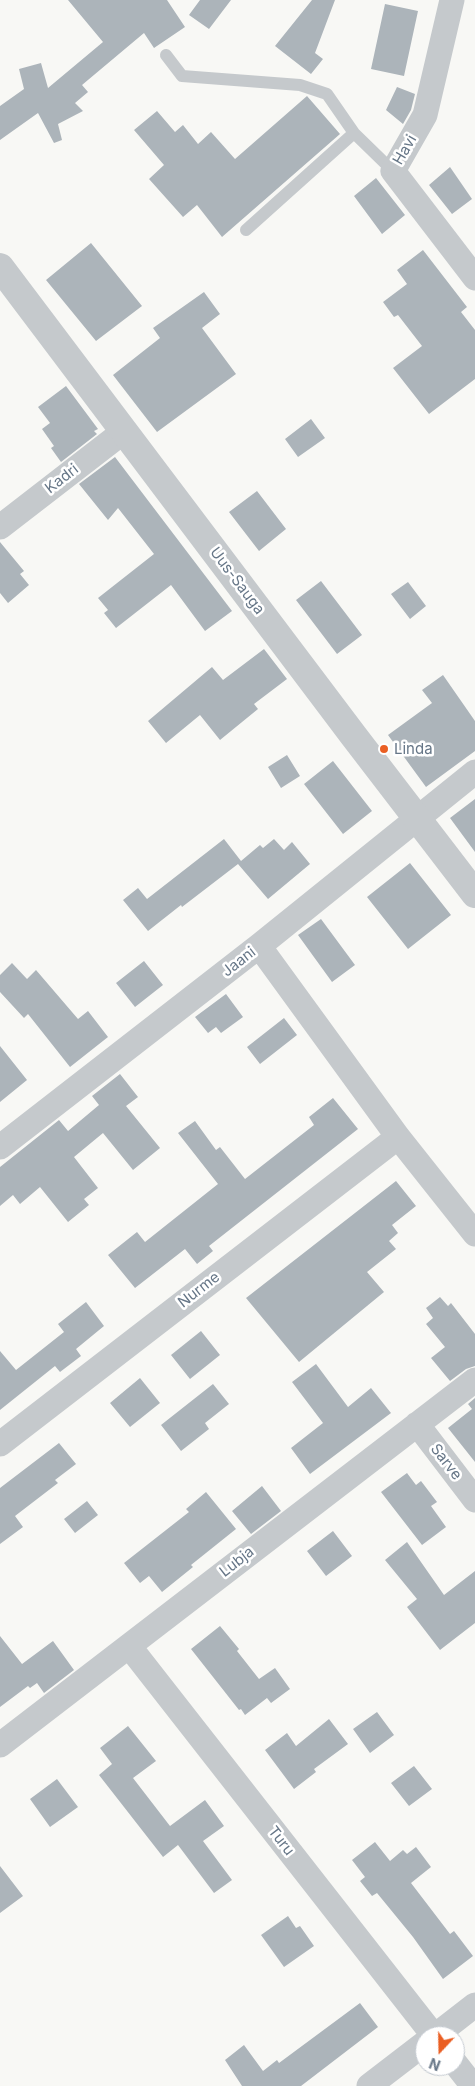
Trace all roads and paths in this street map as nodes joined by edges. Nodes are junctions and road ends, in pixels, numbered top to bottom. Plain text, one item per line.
1 (452, 0) edge
2 (166, 55) dead end
3 (354, 134) junction
4 (393, 171) junction
5 (246, 230) dead end
6 (0, 267) edge
7 (475, 278) edge
8 (123, 432) junction
9 (0, 527) edge
10 (475, 772) edge
11 (417, 817) junction
12 (475, 894) edge
13 (259, 946) junction
14 (398, 1137) junction
15 (0, 1147) edge
16 (475, 1234) edge
17 (475, 1380) edge
18 (417, 1424) junction
19 (0, 1444) edge
20 (475, 1500) edge
21 (129, 1646) junction
22 (0, 1745) edge
23 (475, 2005) edge
24 (426, 2026) edge
25 (447, 2026) edge
26 (415, 2051) edge
27 (465, 2076) edge
28 (369, 2086) edge
29 (473, 2086) edge

1 - 4 street, Havi
2 - 3 lane
3 - 4 lane
3 - 5 lane
4 - 7 street, Havi
6 - 8 street, Uus-Sauga
8 - 9 street, Kadri
8 - 11 street, Uus-Sauga
10 - 11 street, Jaani
11 - 12 street, Uus-Sauga
11 - 13 street, Jaani
13 - 14 street
13 - 15 street, Jaani
14 - 16 street
14 - 19 street, Nurme
17 - 18 street, Lubja
18 - 20 street, Sarve
18 - 21 street, Lubja
21 - 22 street, Lubja
21 - 24 street, Turu
23 - 25 street
26 - 28 street
27 - 29 street

